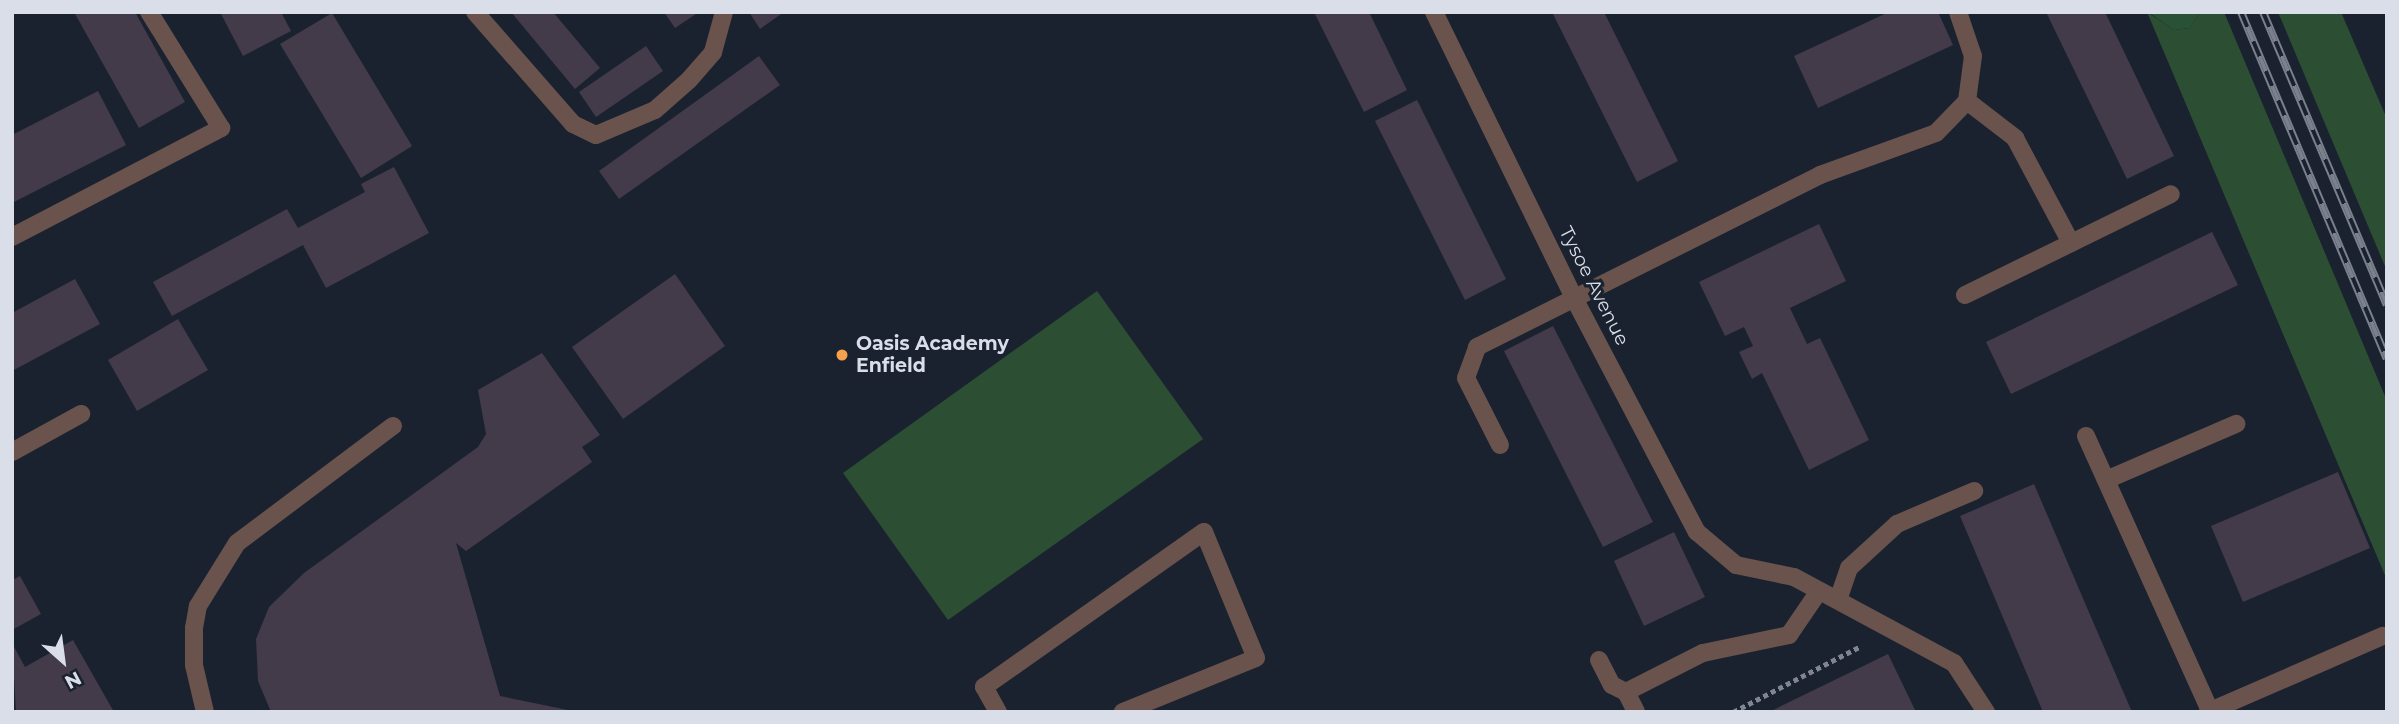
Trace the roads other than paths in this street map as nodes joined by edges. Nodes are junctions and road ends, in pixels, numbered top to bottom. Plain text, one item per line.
1 (149, 12) edge
2 (475, 12) edge
3 (724, 12) edge
4 (1434, 12) edge
5 (1958, 12) edge
6 (1967, 101) junction
7 (2171, 194) dead end
8 (12, 237) edge
9 (2071, 243) junction
10 (1965, 295) dead end
11 (1575, 300) junction
12 (81, 414) dead end
13 (2236, 424) dead end
14 (393, 426) dead end
15 (2086, 436) dead end
16 (1500, 445) dead end
17 (12, 452) edge
18 (2106, 480) junction
19 (1974, 491) dead end
20 (1819, 591) junction
21 (1838, 600) junction
22 (2383, 636) dead end
23 (1599, 660) dead end
24 (1626, 692) junction
25 (2209, 711) edge
26 (205, 712) edge
27 (998, 712) edge
28 (1123, 712) edge
29 (1636, 712) edge
30 (1986, 712) edge

1 - 8 street
2 - 3 street
4 - 11 street, Tysoe Avenue
5 - 6 street
6 - 9 street
6 - 11 street
7 - 9 street
9 - 10 street
11 - 16 street
11 - 20 street, Tysoe Avenue
12 - 17 street
13 - 18 street
14 - 26 street
15 - 18 street
18 - 25 street
19 - 21 street
20 - 21 street
20 - 24 street
21 - 30 street
22 - 25 street
23 - 24 street
24 - 29 street
27 - 28 street

